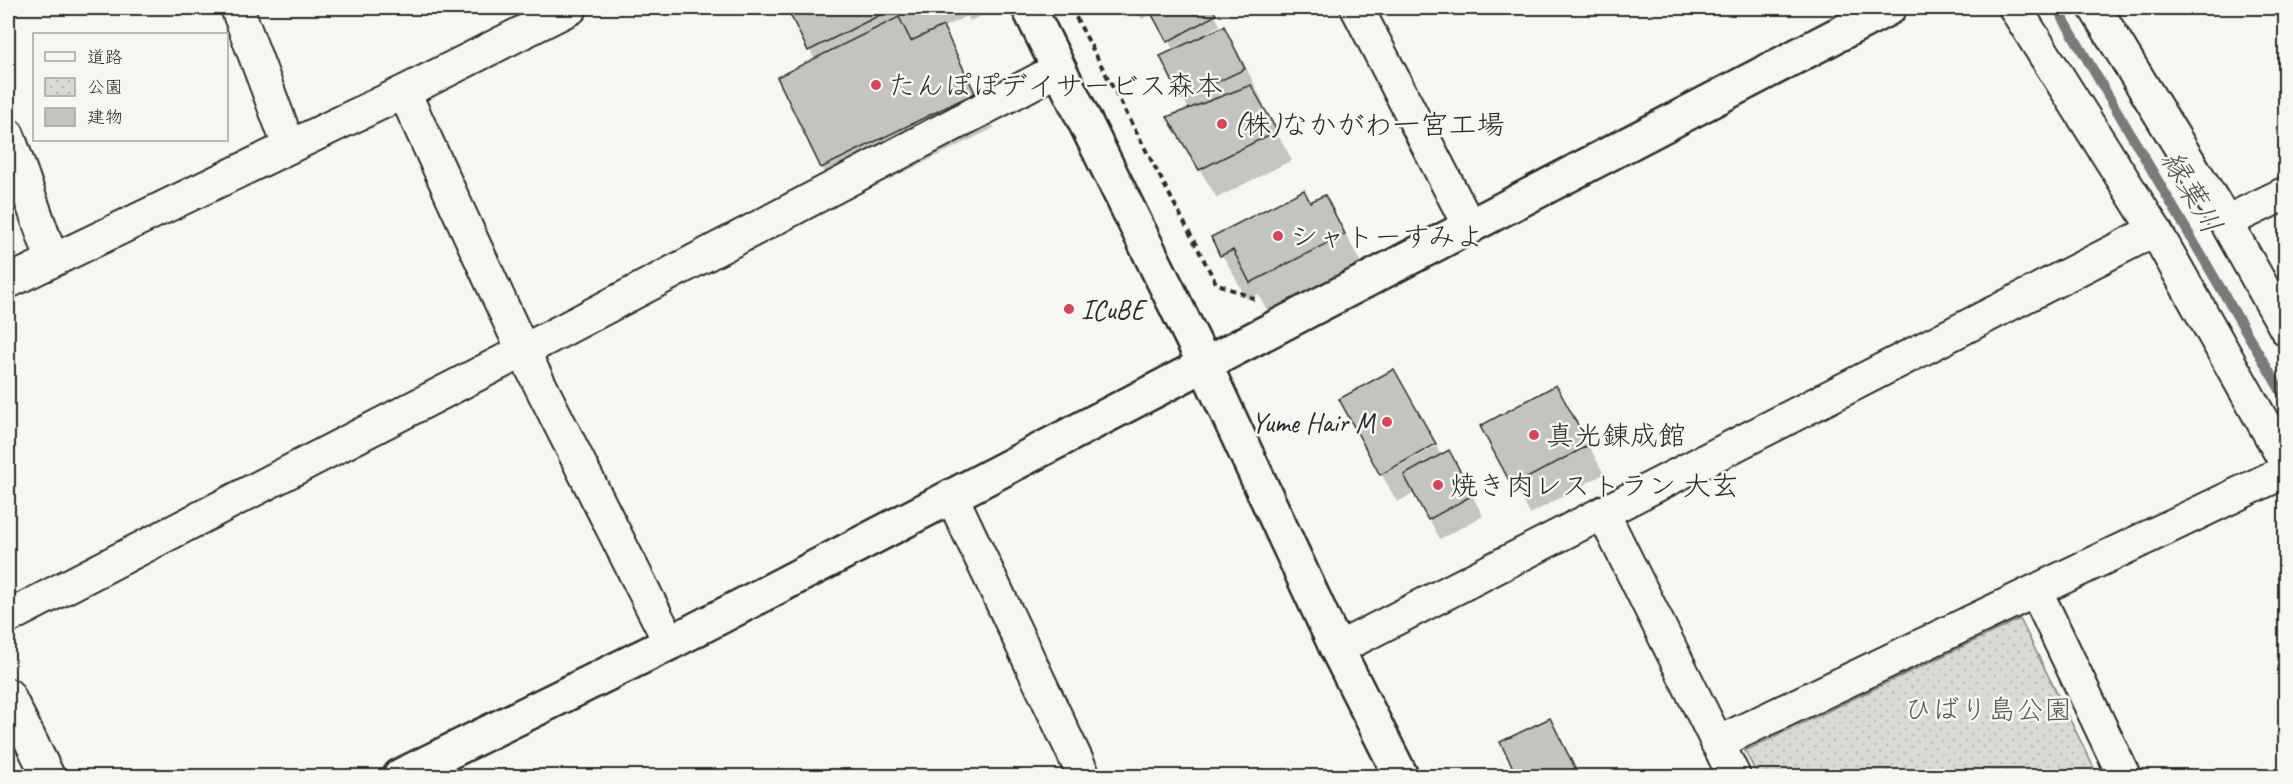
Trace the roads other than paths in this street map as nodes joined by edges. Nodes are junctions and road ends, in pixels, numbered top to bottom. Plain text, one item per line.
1 (237, 8) edge
2 (572, 8) edge
3 (1029, 8) edge
4 (1357, 8) edge
5 (1889, 8) edge
6 (2015, 8) edge
7 (2095, 8) edge
8 (1059, 69) junction
9 (404, 92) junction
10 (8, 135) edge
11 (289, 146) junction
12 (2286, 193) edge
13 (2226, 222) junction
14 (1470, 228) junction
15 (2155, 230) junction
16 (52, 260) junction
17 (8, 282) edge
18 (2286, 329) edge
19 (523, 351) junction
20 (1205, 365) junction
21 (2286, 463) edge
22 (2286, 471) edge
23 (952, 497) junction
24 (1603, 513) junction
25 (2036, 591) junction
26 (8, 617) edge
27 (670, 643) junction
28 (1337, 649) junction
29 (8, 695) edge
30 (1717, 743) junction
31 (48, 777) edge
32 (400, 777) edge
33 (1084, 777) edge
34 (1401, 777) edge
35 (1734, 777) edge
36 (2124, 777) edge

1 - 11 street
2 - 9 street
3 - 8 street
4 - 14 street
5 - 14 street
6 - 15 street
7 - 13 street
8 - 19 street
8 - 20 street
9 - 11 street
9 - 19 street
10 - 16 street
11 - 16 street
12 - 13 street
13 - 18 street
14 - 20 street
15 - 21 street
15 - 24 street
16 - 17 street
19 - 26 street
19 - 27 street
20 - 23 street
20 - 28 street
22 - 25 street
23 - 27 street
23 - 33 street
24 - 28 street
24 - 30 street
25 - 30 street
25 - 36 street
27 - 32 street
28 - 34 street
29 - 31 street
30 - 35 street

